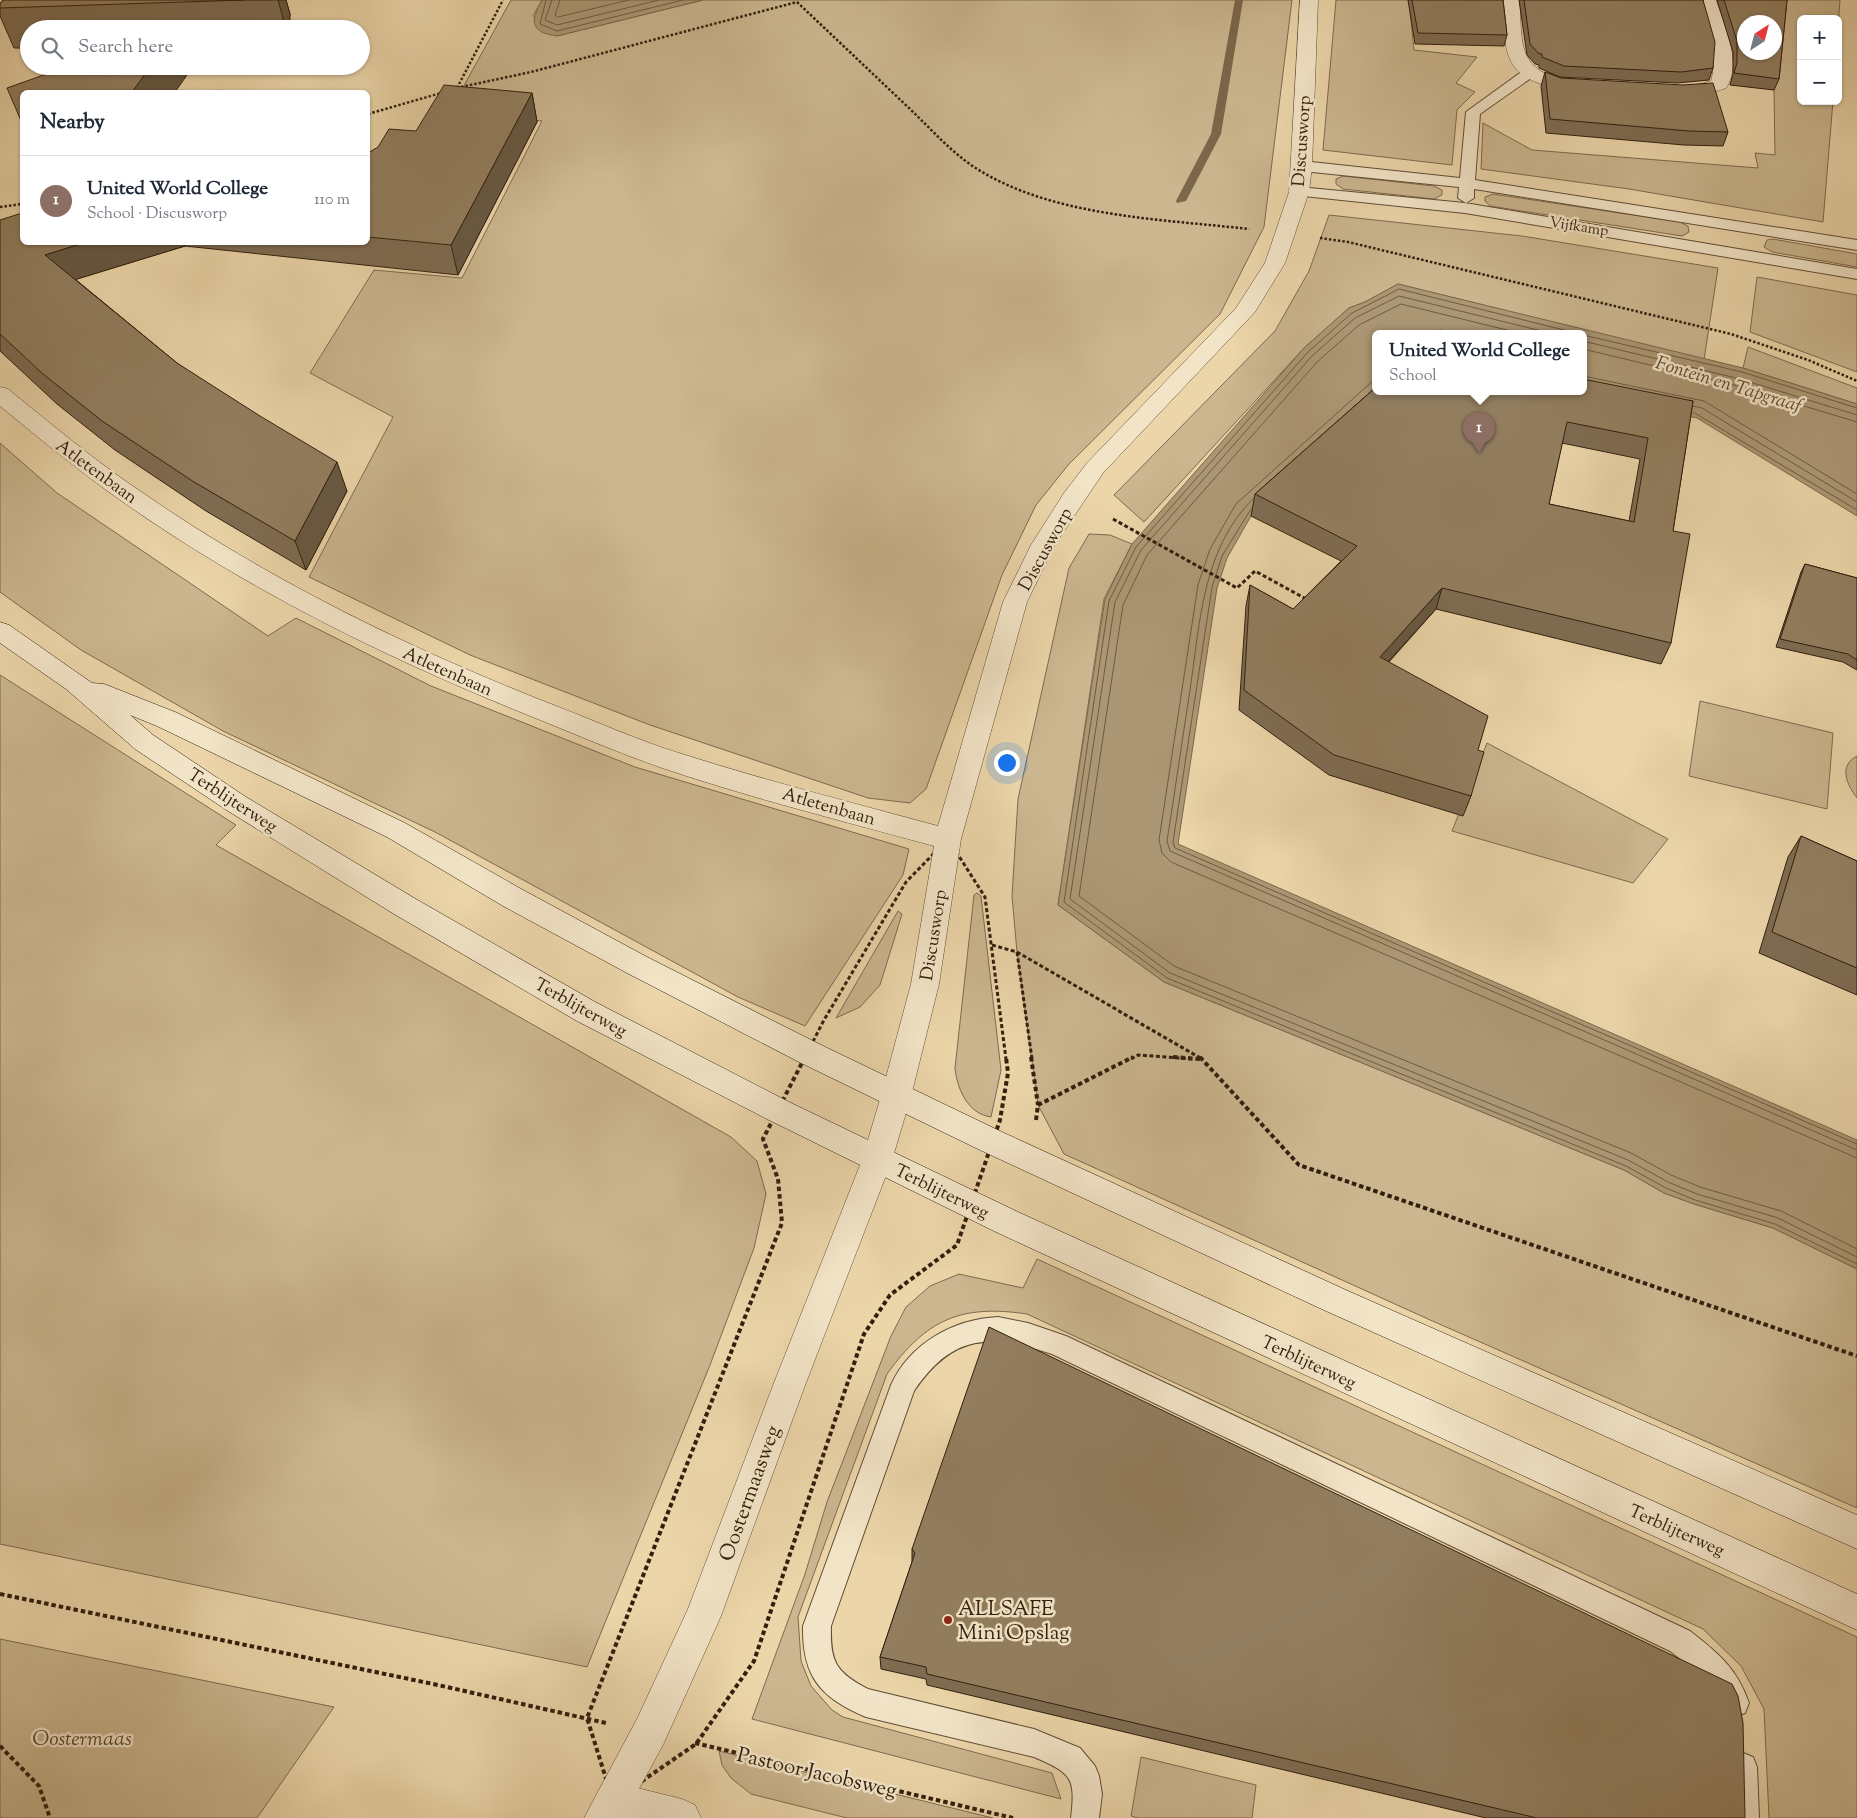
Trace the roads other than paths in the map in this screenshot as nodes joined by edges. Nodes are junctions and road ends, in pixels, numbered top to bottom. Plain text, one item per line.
1 (1309, 0) edge
2 (1510, 0) edge
3 (1707, 0) edge
4 (1530, 73) junction
5 (1594, 86) edge
6 (1659, 90) edge
7 (1302, 166) junction
8 (1467, 183) junction
9 (1298, 192) junction
10 (1465, 208) junction
11 (1746, 227) junction
12 (1857, 245) edge
13 (1745, 254) junction
14 (1857, 274) edge
15 (0, 394) edge
16 (0, 631) edge
17 (74, 682) junction
18 (948, 839) junction
19 (896, 1096) junction
20 (877, 1160) junction
21 (1857, 1532) edge
22 (1857, 1612) edge
23 (608, 1809) edge
24 (682, 1818) edge
25 (1085, 1818) edge
26 (1745, 1818) edge

1 - 7 street, Discusworp
2 - 4 street
3 - 6 street
4 - 5 street
4 - 8 lane
7 - 8 lane, Vijfkamp
7 - 9 street, Discusworp
8 - 10 lane
8 - 11 lane, Vijfkamp
9 - 10 lane, Vijfkamp
9 - 18 street, Discusworp
10 - 13 lane, Vijfkamp
11 - 12 lane, Vijfkamp
11 - 13 lane
13 - 14 lane, Vijfkamp
15 - 18 street, Atletenbaan
16 - 17 street, Terblijterweg
17 - 19 street, Terblijterweg
17 - 20 street, Terblijterweg
18 - 19 street, Discusworp
19 - 20 street, Discusworp
19 - 21 street, Terblijterweg
20 - 22 street, Terblijterweg
20 - 23 street, Oostermaasweg
23 - 24 street
25 - 26 lane

